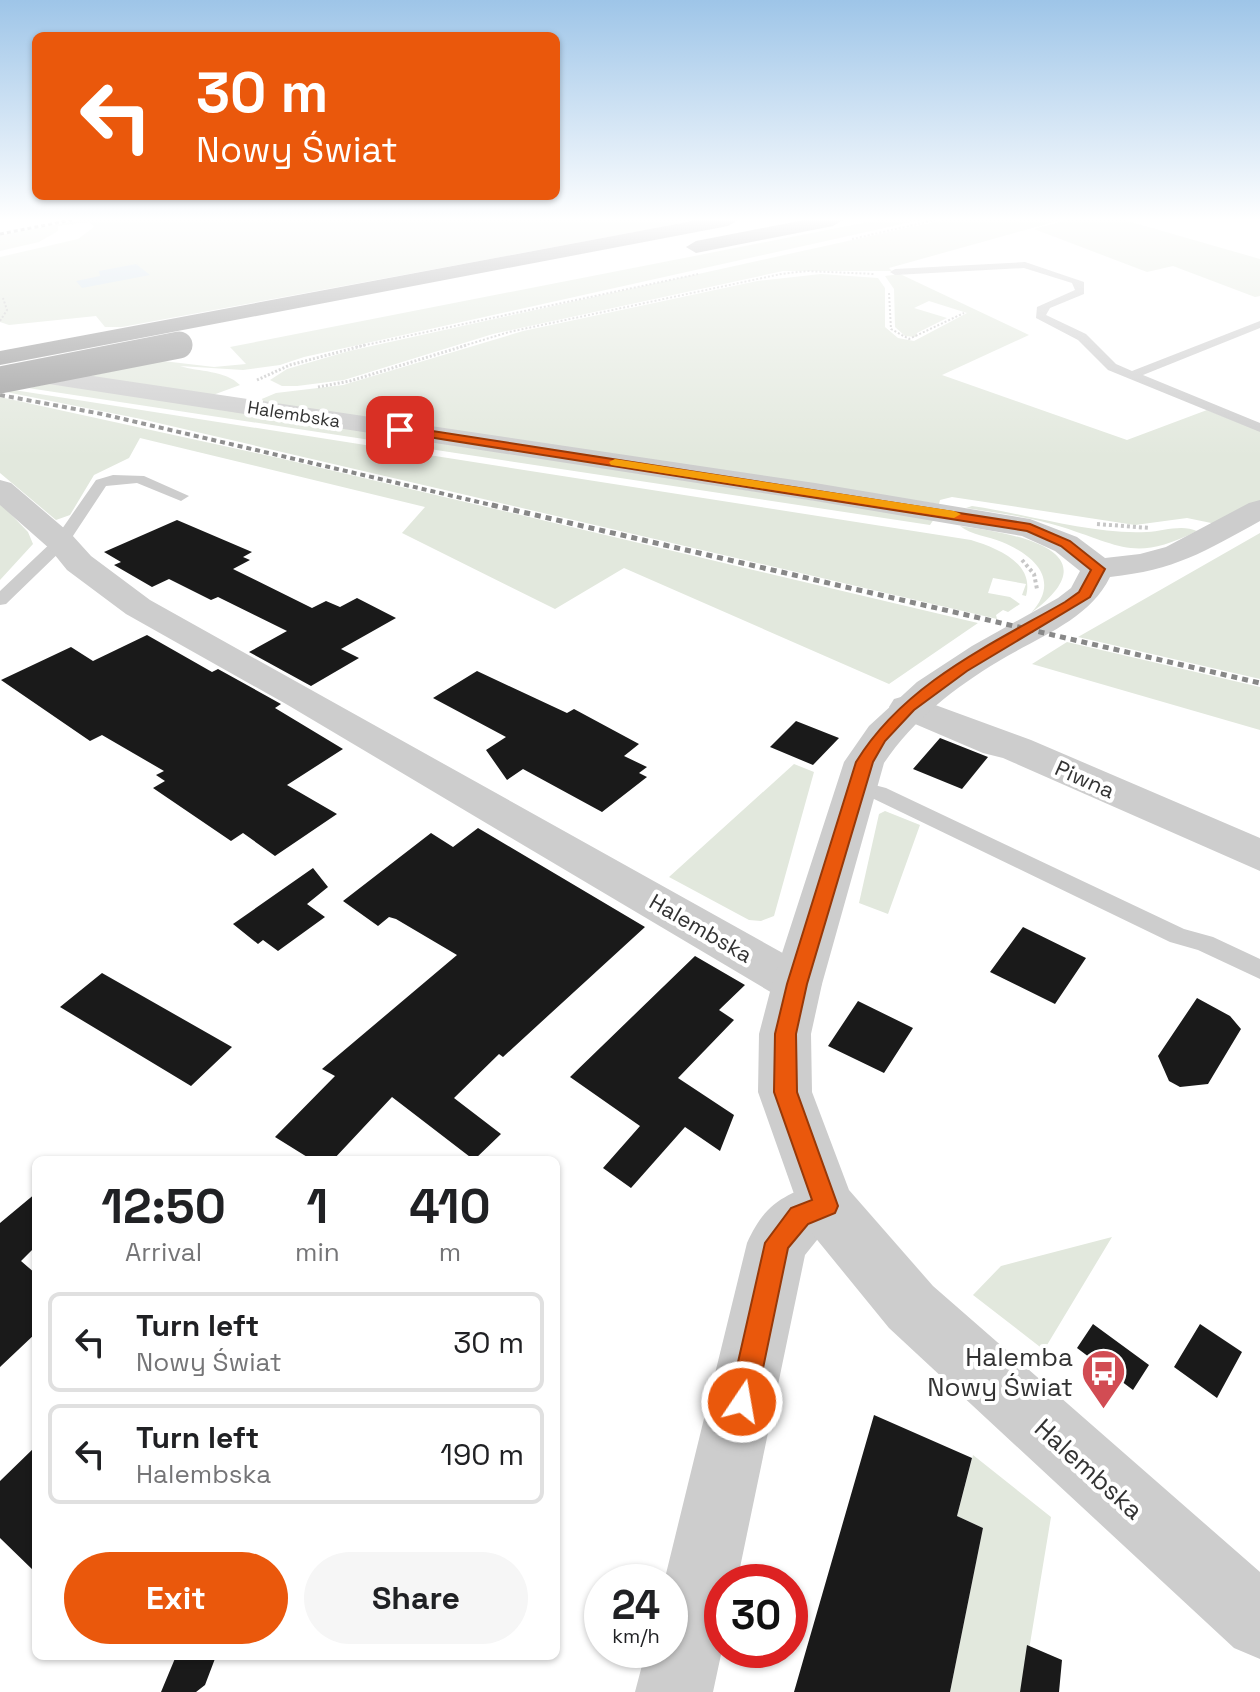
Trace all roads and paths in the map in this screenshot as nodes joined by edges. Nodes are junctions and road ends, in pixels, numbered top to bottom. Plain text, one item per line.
1 (4, 299) edge
2 (307, 299) edge
3 (420, 299) edge
4 (580, 299) edge
5 (664, 299) edge
6 (889, 299) edge
7 (1063, 299) edge
8 (964, 313) dead end
9 (0, 321) edge
10 (1259, 324) edge
11 (0, 358) edge
12 (0, 370) edge
13 (1132, 375) junction
14 (0, 380) edge
15 (311, 388) dead end
16 (223, 403) junction
17 (1260, 428) edge
18 (0, 489) edge
19 (181, 496) dead end
20 (1260, 509) edge
21 (61, 542) junction
22 (1012, 552) dead end
23 (1098, 569) junction
24 (1034, 596) dead end
25 (0, 600) edge
26 (908, 707) junction
27 (855, 787) junction
28 (1260, 856) edge
29 (1260, 970) edge
30 (797, 984) junction
31 (826, 1206) junction
32 (1260, 1622) edge
33 (674, 1692) edge

1 - 9 path
2 - 11 highway
3 - 14 highway, bridge
4 - 16 path
5 - 15 path
6 - 8 path
7 - 13 lane
10 - 13 lane
12 - 16 street, Halembska
13 - 17 lane
16 - 23 street, Halembska
18 - 21 street, Halembska
19 - 21 lane
20 - 23 street
21 - 25 lane
21 - 30 street, Halembska
22 - 24 path
23 - 26 street
26 - 27 street
26 - 28 street, Piwna
27 - 29 lane
27 - 30 street
30 - 31 street
31 - 32 street, Halembska
31 - 33 street

